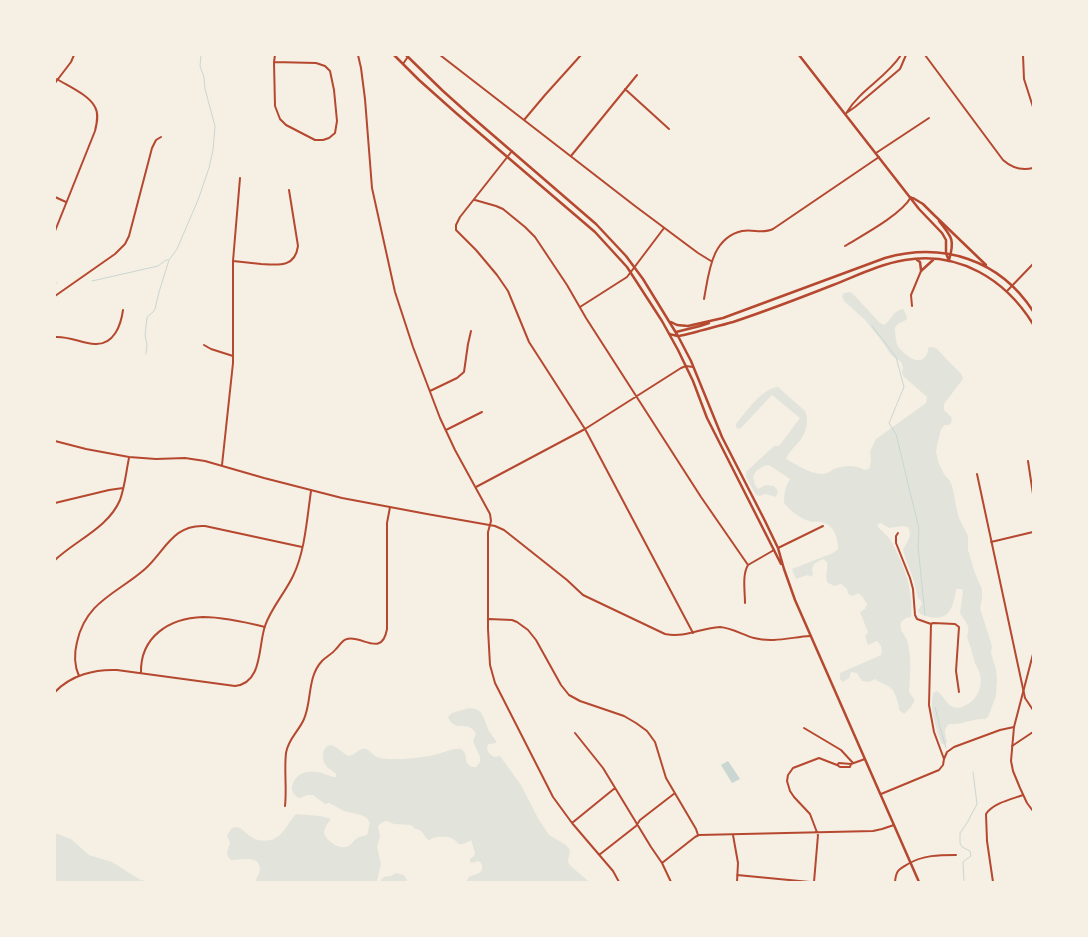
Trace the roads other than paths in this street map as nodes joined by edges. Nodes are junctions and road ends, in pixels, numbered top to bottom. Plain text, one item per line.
1 (74, 55) edge
2 (275, 55) edge
3 (358, 55) edge
4 (394, 55) edge
5 (440, 55) edge
6 (581, 55) edge
7 (799, 55) edge
8 (902, 55) edge
9 (906, 55) edge
10 (925, 55) edge
11 (1023, 55) edge
12 (408, 56) edge
13 (274, 62) junction
14 (403, 64) junction
15 (637, 75) dead end
16 (57, 80) junction
17 (55, 83) edge
18 (625, 89) junction
19 (1033, 106) edge
20 (846, 114) junction
21 (929, 118) dead end
22 (524, 120) junction
23 (669, 129) dead end
24 (161, 137) dead end
25 (512, 152) junction
26 (876, 153) junction
27 (571, 156) junction
28 (508, 157) junction
29 (879, 157) junction
30 (1033, 168) edge
31 (240, 178) dead end
32 (288, 190) dead end
33 (55, 197) edge
34 (911, 197) junction
35 (475, 199) junction
36 (66, 202) junction
37 (932, 213) junction
38 (664, 228) junction
39 (55, 232) edge
40 (846, 246) dead end
41 (946, 253) junction
42 (951, 254) junction
43 (916, 259) junction
44 (935, 259) junction
45 (233, 261) junction
46 (711, 261) junction
47 (949, 261) junction
48 (1033, 264) edge
49 (635, 268) junction
50 (988, 268) junction
51 (921, 271) junction
52 (631, 273) junction
53 (1012, 286) junction
54 (1008, 291) junction
55 (55, 296) edge
56 (704, 299) dead end
57 (912, 306) dead end
58 (580, 307) junction
59 (124, 310) dead end
60 (1033, 311) edge
61 (719, 319) junction
62 (668, 320) junction
63 (1033, 324) edge
64 (472, 331) dead end
65 (676, 332) junction
66 (670, 334) junction
67 (678, 336) junction
68 (55, 337) edge
69 (204, 344) dead end
70 (233, 356) junction
71 (686, 366) junction
72 (694, 367) junction
73 (430, 391) junction
74 (637, 396) junction
75 (482, 412) dead end
76 (585, 429) junction
77 (446, 430) junction
78 (55, 441) edge
79 (129, 457) junction
80 (1028, 461) dead end
81 (222, 465) junction
82 (976, 474) dead end
83 (476, 487) junction
84 (124, 488) junction
85 (311, 490) junction
86 (1033, 494) edge
87 (55, 503) edge
88 (390, 507) junction
89 (490, 525) junction
90 (822, 526) dead end
91 (1033, 532) edge
92 (898, 533) dead end
93 (991, 542) junction
94 (302, 547) junction
95 (778, 548) junction
96 (774, 550) junction
97 (55, 560) edge
98 (748, 565) junction
99 (784, 569) junction
100 (745, 603) dead end
101 (488, 620) junction
102 (931, 624) junction
103 (265, 627) junction
104 (693, 633) junction
105 (810, 636) junction
106 (1033, 654) edge
107 (141, 673) junction
108 (79, 676) junction
109 (1024, 690) junction
110 (55, 692) edge
111 (959, 692) dead end
112 (1033, 710) edge
113 (1014, 727) junction
114 (804, 728) dead end
115 (1033, 732) edge
116 (575, 733) dead end
117 (1012, 746) junction
118 (865, 759) junction
119 (944, 759) junction
120 (852, 763) junction
121 (615, 788) junction
122 (675, 794) junction
123 (880, 794) junction
124 (1023, 795) junction
125 (285, 806) dead end
126 (1033, 811) edge
127 (572, 823) junction
128 (638, 824) junction
129 (894, 825) junction
130 (816, 832) junction
131 (733, 834) junction
132 (698, 835) junction
133 (599, 855) junction
134 (956, 855) dead end
135 (662, 862) junction
136 (910, 863) junction
137 (737, 875) junction
138 (619, 882) edge
139 (671, 882) edge
140 (737, 882) edge
141 (810, 882) edge
142 (814, 882) edge
143 (895, 882) edge
144 (919, 882) edge
145 (993, 882) edge

1 - 16 street
2 - 13 street
3 - 73 street
4 - 14 main road
5 - 22 street
6 - 22 street
7 - 20 main road
8 - 20 street
9 - 20 street
10 - 30 street
11 - 19 street
12 - 14 street
12 - 25 main road
13 - 13 street
14 - 28 main road
15 - 18 street
16 - 17 street
16 - 36 street
18 - 23 street
18 - 27 street
20 - 26 main road
21 - 26 street
22 - 27 street
24 - 55 street
25 - 28 street
25 - 49 main road
26 - 29 main road
27 - 38 street
28 - 35 street
28 - 52 main road
29 - 34 main road
29 - 46 street
31 - 45 street
32 - 45 street
33 - 36 street
34 - 37 main road
34 - 40 street
34 - 41 main road
35 - 58 street
35 - 76 street
36 - 39 street
37 - 42 main road
37 - 50 main road
38 - 46 street
38 - 49 street
41 - 42 main road
41 - 47 main road
41 - 61 main road
42 - 47 main road
42 - 50 main road
43 - 44 main road
43 - 51 main road
43 - 67 main road
44 - 47 main road
44 - 51 main road
45 - 70 street
46 - 56 street
47 - 54 main road
48 - 53 street
49 - 52 street
49 - 62 main road
50 - 53 main road
51 - 57 street
52 - 58 street
52 - 66 main road
53 - 54 street
53 - 60 main road
54 - 63 main road
58 - 74 street
59 - 68 street
61 - 62 main road
61 - 65 main road
62 - 65 main road
64 - 73 street
65 - 66 main road
65 - 67 main road
66 - 67 main road
66 - 71 main road
67 - 72 main road
69 - 70 street
70 - 81 street
71 - 72 street
71 - 74 street
71 - 96 main road
72 - 95 main road
73 - 77 street
74 - 76 street
74 - 98 street
75 - 77 street
76 - 83 street
76 - 104 street
77 - 83 street
78 - 79 street
79 - 81 street
79 - 84 street
80 - 86 street
81 - 85 street
82 - 93 street
83 - 89 street
84 - 87 street
84 - 97 street
85 - 88 street
85 - 94 street
88 - 89 street
88 - 125 street
89 - 101 street
89 - 104 street
90 - 95 street
91 - 93 street
92 - 102 street
93 - 109 street
94 - 103 street
94 - 108 street
95 - 99 main road
96 - 98 street
96 - 99 main road
98 - 100 street
99 - 105 main road
101 - 122 street
101 - 127 street
102 - 111 street
102 - 119 street
103 - 107 street
103 - 107 street
104 - 105 street
105 - 118 main road
106 - 109 street
107 - 108 street
108 - 110 street
109 - 112 street
109 - 113 street
113 - 117 street
113 - 119 street
114 - 120 street
115 - 117 street
116 - 121 street
117 - 124 street
118 - 120 street
118 - 123 main road
119 - 123 street
120 - 130 street
121 - 127 street
121 - 128 street
122 - 128 street
122 - 132 street
123 - 129 main road
124 - 126 street
124 - 145 street
127 - 133 street
128 - 133 street
128 - 135 street
129 - 130 street
129 - 136 main road
130 - 131 street
130 - 142 street
131 - 132 street
131 - 137 street
132 - 135 street
133 - 138 street
134 - 136 street
135 - 139 street
136 - 143 street
136 - 144 main road
137 - 140 street
137 - 141 street

